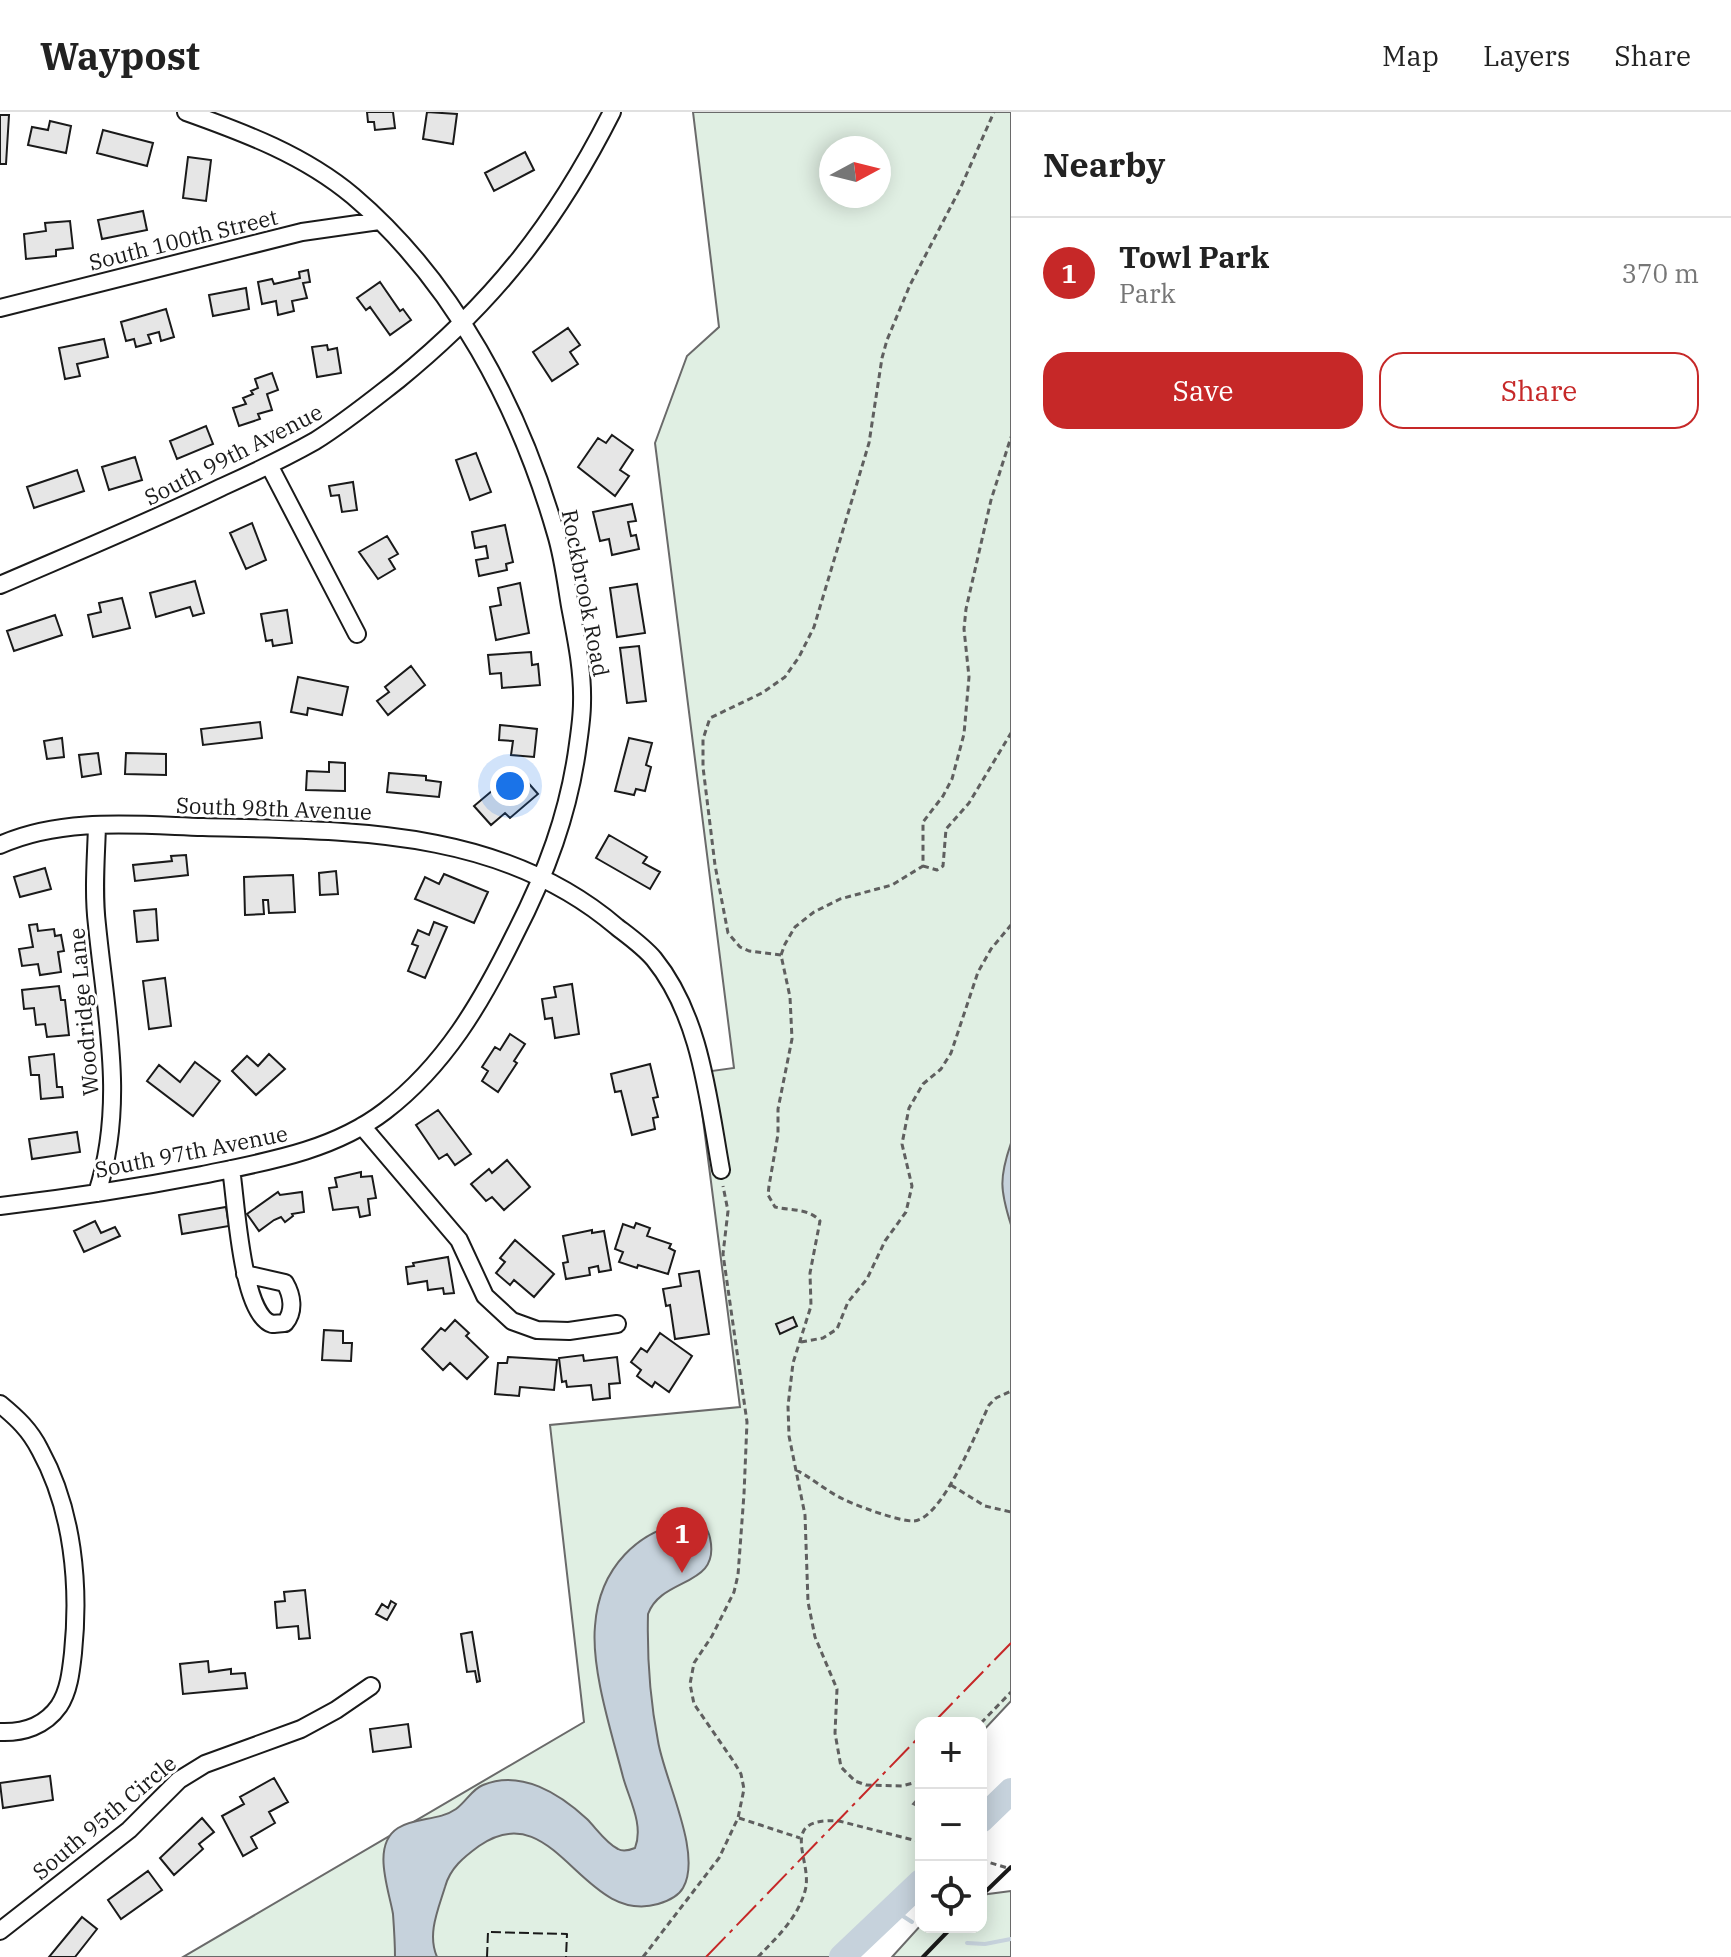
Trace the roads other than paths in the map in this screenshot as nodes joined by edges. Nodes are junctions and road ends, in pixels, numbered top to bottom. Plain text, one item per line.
1 (186, 112) edge
2 (612, 112) edge
3 (379, 221) junction
4 (0, 308) edge
5 (462, 324) junction
6 (269, 465) junction
7 (0, 585) edge
8 (357, 634) dead end
9 (97, 826) junction
10 (0, 845) edge
11 (542, 879) junction
12 (362, 1126) junction
13 (231, 1169) junction
14 (721, 1170) road end
15 (97, 1193) junction
16 (0, 1206) edge
17 (245, 1274) dead end
18 (617, 1324) dead end
19 (0, 1404) edge
20 (371, 1686) dead end
21 (0, 1732) edge
22 (0, 1931) edge

1 - 3 street, Rockbrook Road
2 - 5 street
3 - 4 street, South 100th Street
3 - 5 street, Rockbrook Road
5 - 6 street, South 99th Avenue
5 - 11 street, Rockbrook Road
6 - 7 street, South 99th Avenue
6 - 8 street
9 - 10 street, South 98th Avenue
9 - 11 street, South 98th Avenue
9 - 15 street, Woodridge Lane
11 - 12 street, South 97th Avenue
11 - 14 street
12 - 13 street, South 97th Avenue
12 - 18 street
13 - 15 street, South 97th Avenue
13 - 17 street
15 - 16 street, South 97th Avenue
19 - 21 street
20 - 22 street, South 95th Circle

